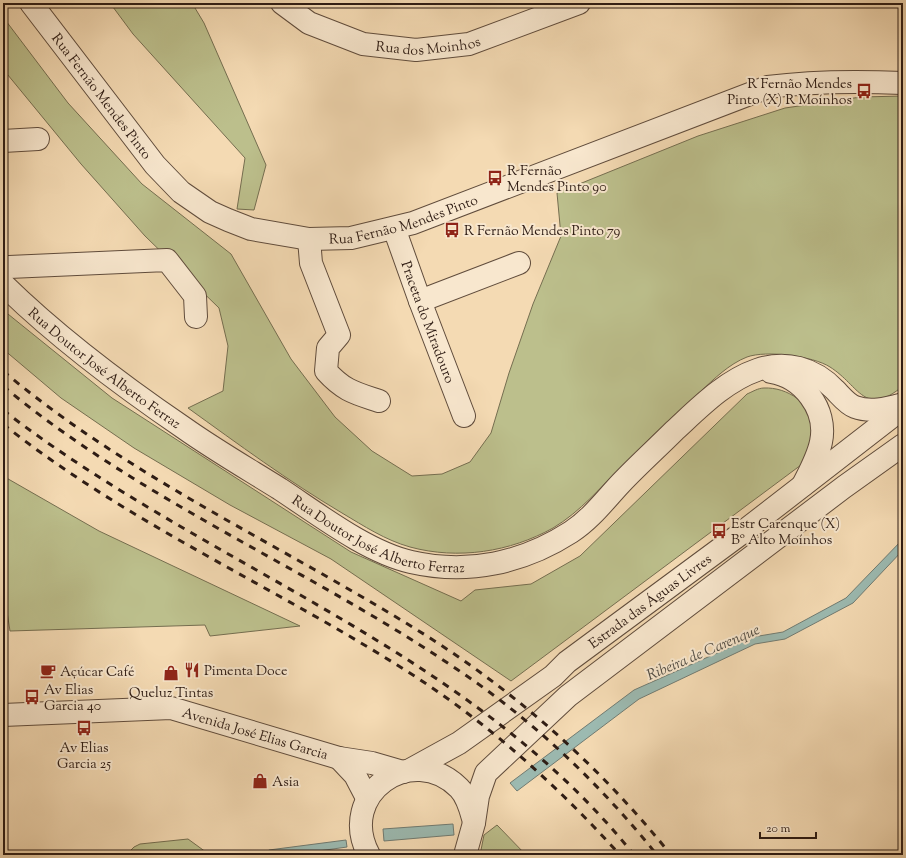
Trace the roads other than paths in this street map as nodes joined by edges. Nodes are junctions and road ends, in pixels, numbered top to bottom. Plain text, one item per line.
1 (31, 3) edge
2 (282, 3) edge
3 (579, 3) edge
4 (903, 83) edge
5 (38, 139) dead end
6 (3, 141) edge
7 (394, 228) junction
8 (309, 239) junction
9 (519, 263) dead end
10 (3, 271) edge
11 (3, 284) edge
12 (420, 301) junction
13 (196, 317) dead end
14 (758, 369) junction
15 (379, 401) dead end
16 (903, 404) edge
17 (903, 408) edge
18 (464, 416) dead end
19 (901, 448) edge
20 (803, 485) junction
21 (3, 715) edge
22 (339, 758) junction
23 (406, 771) junction
24 (367, 798) junction
25 (474, 823) junction
26 (369, 855) edge
27 (465, 855) edge

1 - 8 street, Rua Fernão Mendes Pinto
2 - 3 street, Rua dos Moinhos
4 - 7 street, Rua Fernão Mendes Pinto
5 - 6 street
7 - 8 street, Rua Fernão Mendes Pinto
7 - 12 street, Praceta do Miradouro
8 - 15 street
9 - 12 street
10 - 13 street
11 - 14 street, Rua Doutor José Alberto Ferraz
12 - 18 street, Praceta do Miradouro
14 - 16 street, Rua Doutor José Alberto Ferraz
14 - 20 street
17 - 20 street, Estrada das Águas Livres
19 - 25 street, Estrada das Águas Livres
20 - 23 street, Estrada das Águas Livres
21 - 22 street, Avenida José Elias Garcia
22 - 23 street, Avenida José Elias Garcia
22 - 24 street, Avenida José Elias Garcia
23 - 24 street, Estrada das Águas Livres
23 - 25 street, Avenida José Elias Garcia
24 - 26 street
25 - 27 street, Estrada das Águas Livres

